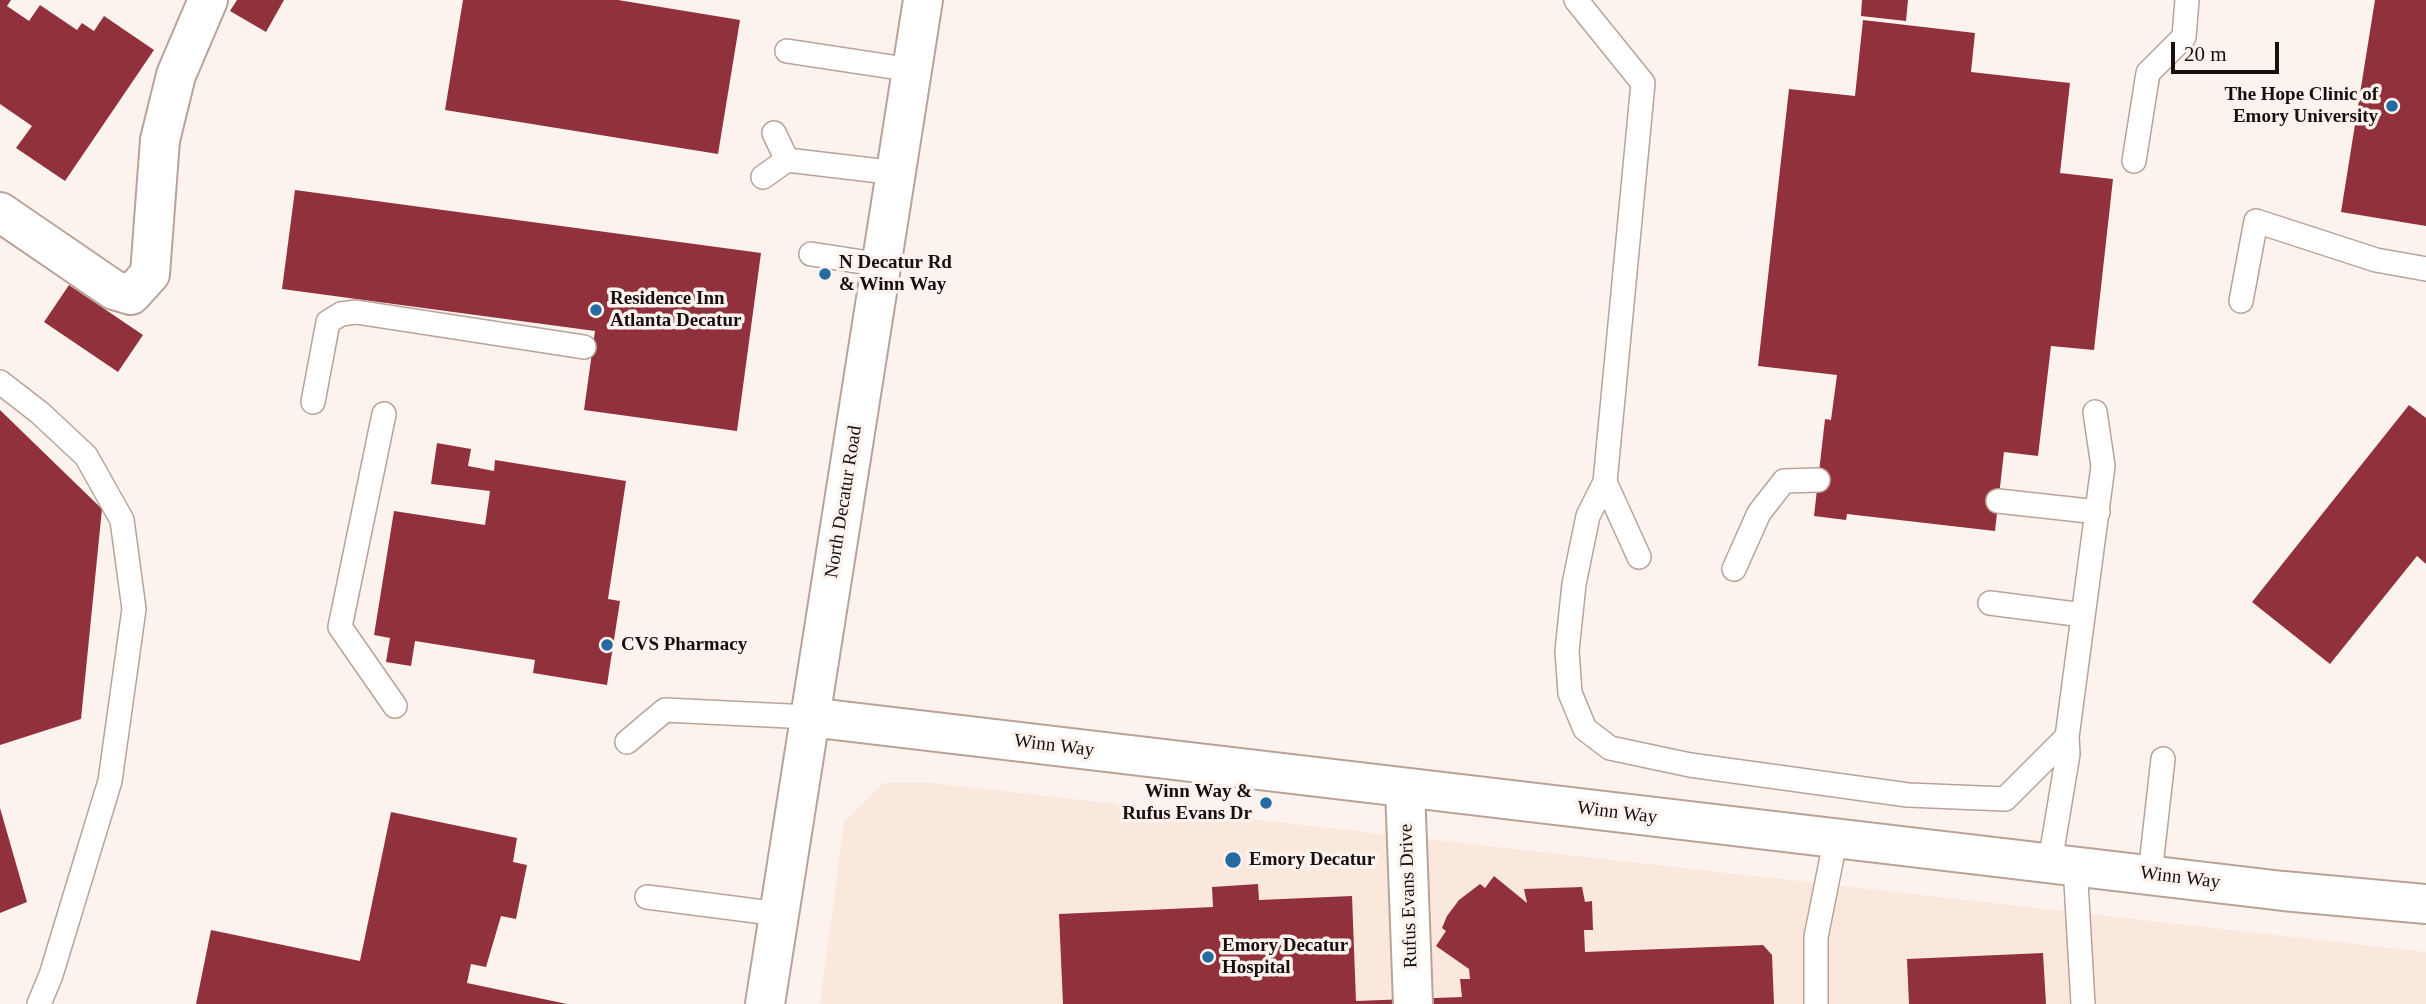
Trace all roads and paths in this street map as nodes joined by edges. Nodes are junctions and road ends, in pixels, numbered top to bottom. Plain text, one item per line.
1 (208, 0) edge
2 (923, 0) edge
3 (1576, 0) edge
4 (2187, 0) edge
5 (787, 51) dead end
6 (912, 69) junction
7 (774, 133) dead end
8 (787, 160) junction
9 (2134, 161) dead end
10 (897, 173) junction
11 (763, 177) dead end
12 (0, 212) edge
13 (811, 254) dead end
14 (882, 265) junction
15 (2426, 269) edge
16 (2241, 301) dead end
17 (584, 348) dead end
18 (0, 383) edge
19 (313, 402) dead end
20 (2095, 412) dead end
21 (384, 414) dead end
22 (1818, 480) dead end
23 (1605, 482) junction
24 (1998, 501) dead end
25 (2098, 512) junction
26 (1639, 557) dead end
27 (1734, 569) dead end
28 (1990, 603) dead end
29 (2083, 615) junction
30 (395, 706) dead end
31 (809, 717) junction
32 (2067, 737) junction
33 (627, 742) dead end
34 (2163, 759) dead end
35 (1405, 788) junction
36 (1836, 837) junction
37 (2063, 864) junction
38 (2150, 874) junction
39 (647, 897) dead end
40 (2426, 904) edge
41 (779, 914) junction
42 (39, 1004) edge
43 (765, 1004) edge
44 (1413, 1004) edge
45 (1816, 1004) edge
46 (2082, 1004) edge

1 - 12 street
2 - 6 street, North Decatur Road
3 - 23 lane
4 - 9 lane
5 - 6 lane
6 - 10 street, North Decatur Road
7 - 8 lane
8 - 10 lane
8 - 11 lane
10 - 14 street, North Decatur Road
13 - 14 lane
14 - 31 street, North Decatur Road
15 - 16 lane
17 - 19 lane
18 - 42 lane
20 - 25 lane
21 - 30 lane
22 - 27 lane
23 - 26 lane
23 - 32 lane
24 - 25 lane
25 - 29 lane
28 - 29 lane
29 - 32 lane
31 - 33 lane
31 - 35 street, Winn Way
31 - 41 street, North Decatur Road
32 - 37 lane
34 - 38 lane
35 - 36 street, Winn Way
35 - 44 street, Rufus Evans Drive
36 - 37 street, Winn Way
36 - 45 lane
37 - 38 street, Winn Way
37 - 46 lane
38 - 40 street, Winn Way
39 - 41 lane
41 - 43 street, North Decatur Road

